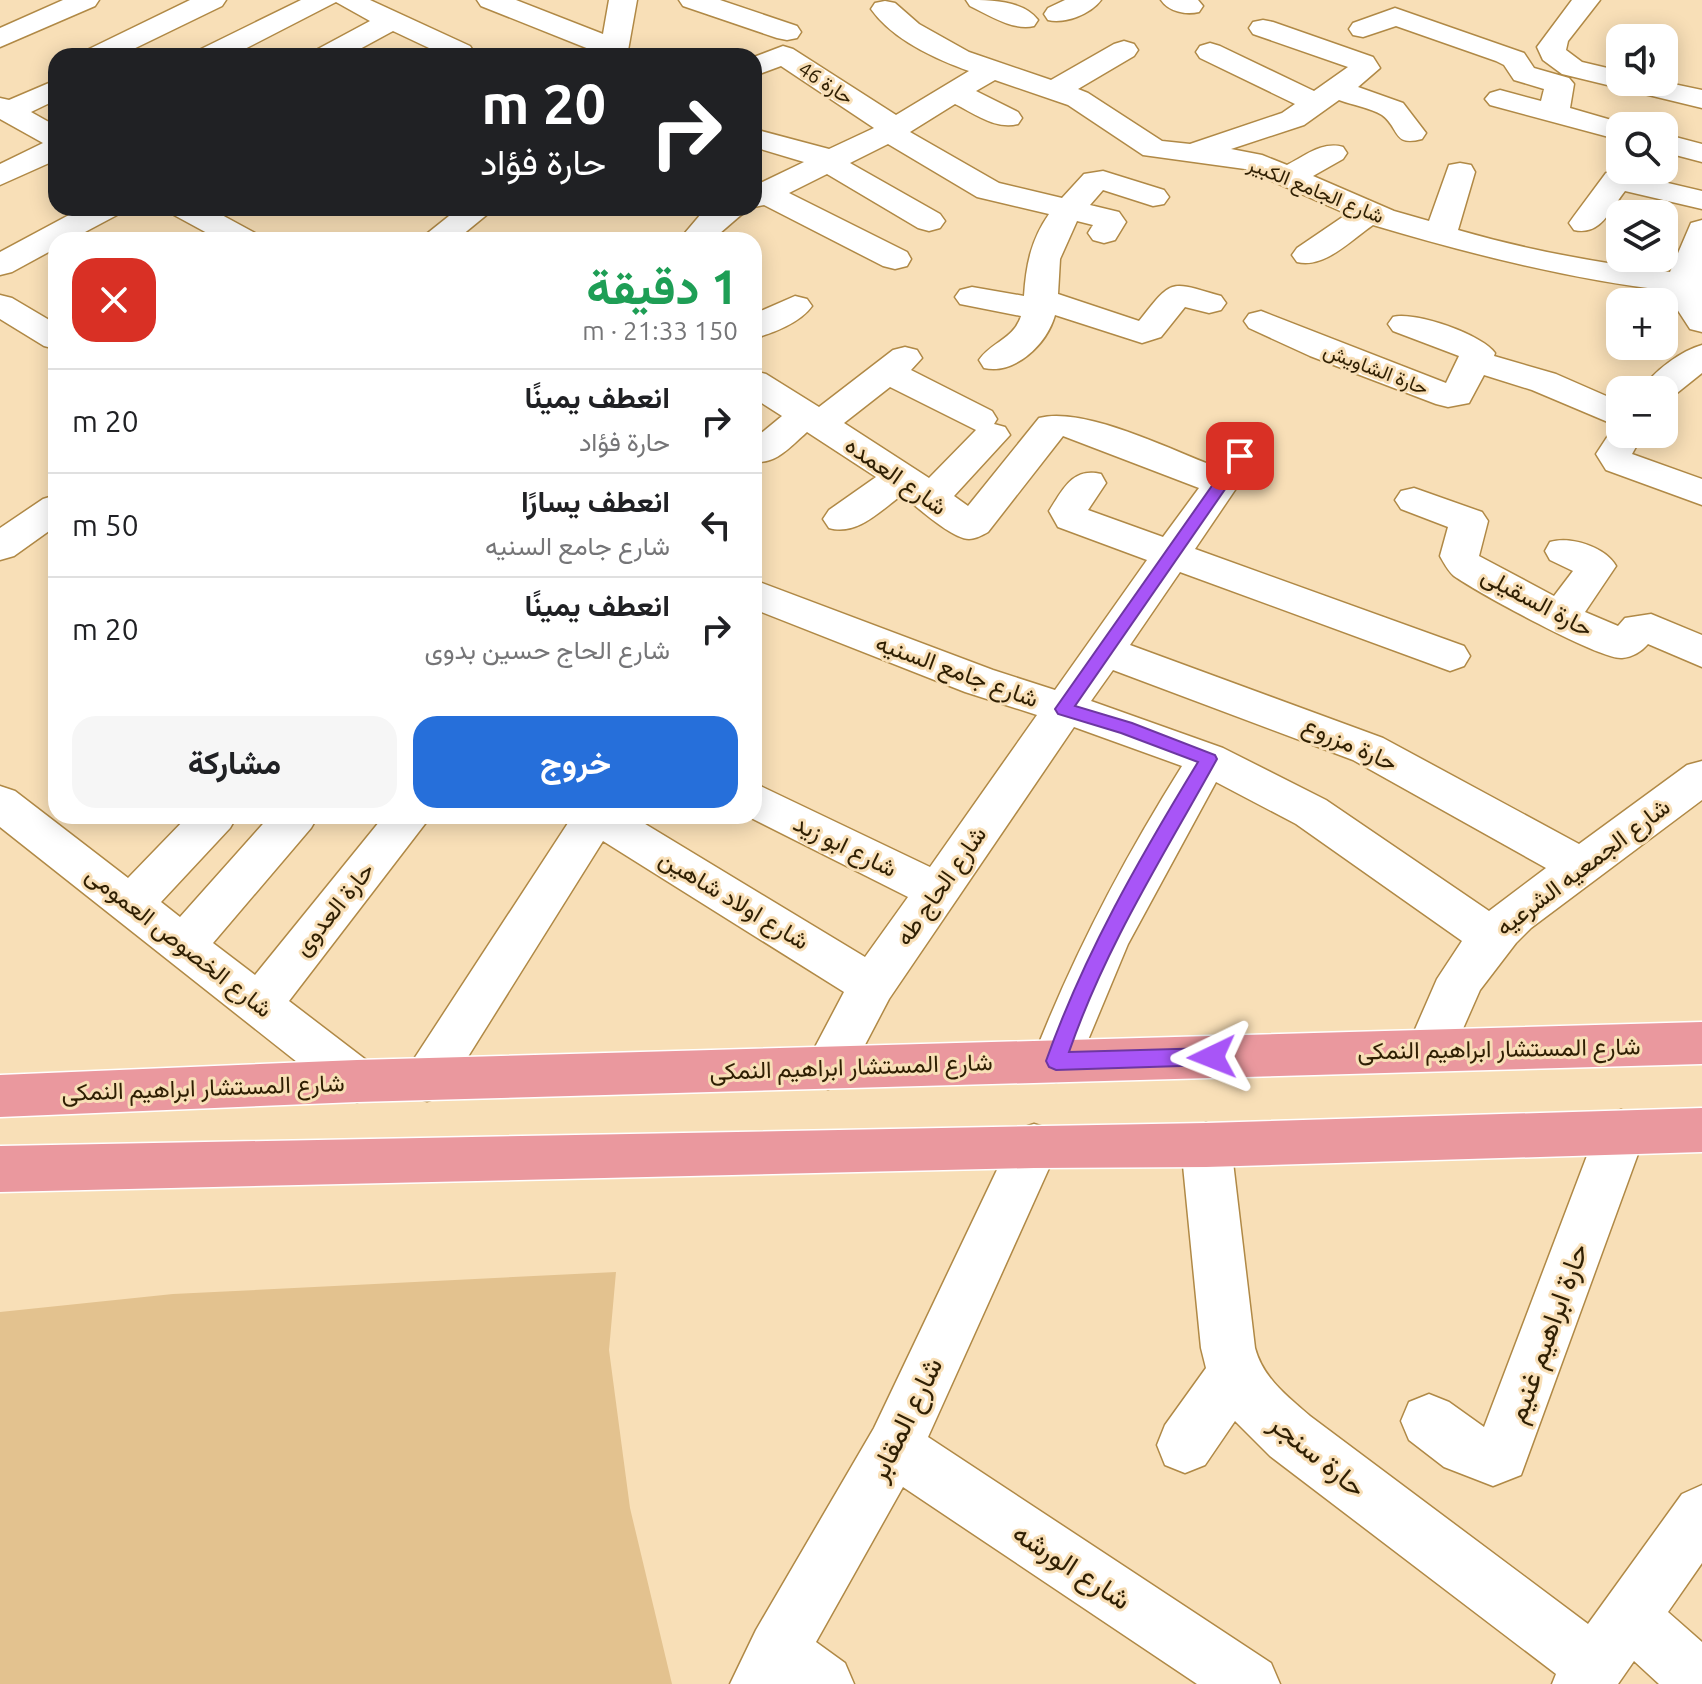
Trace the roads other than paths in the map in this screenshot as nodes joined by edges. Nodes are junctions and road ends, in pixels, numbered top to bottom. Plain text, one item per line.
1 (85, 0) edge
2 (212, 0) edge
3 (323, 0) edge
4 (348, 0) edge
5 (491, 0) edge
6 (623, 0) edge
7 (693, 0) edge
8 (980, 0) edge
9 (1087, 0) edge
10 (1586, 0) edge
11 (897, 8) edge
12 (0, 10) edge
13 (1058, 14) dead end
14 (393, 20) junction
15 (1024, 20) dead end
16 (30, 25) junction
17 (1263, 28) dead end
18 (1363, 29) dead end
19 (787, 32) dead end
20 (0, 39) edge
21 (113, 48) edge
22 (225, 48) edge
23 (341, 48) edge
24 (452, 48) edge
25 (604, 48) edge
26 (614, 48) edge
27 (1124, 50) dead end
28 (1210, 52) dead end
29 (762, 64) edge
30 (989, 71) junction
31 (1606, 76) edge
32 (1057, 89) junction
33 (48, 92) edge
34 (954, 92) junction
35 (1678, 93) edge
36 (1327, 97) junction
37 (1500, 99) dead end
38 (1702, 99) edge
39 (4, 110) edge
40 (1554, 114) junction
41 (1007, 118) dead end
42 (1606, 127) edge
43 (892, 130) junction
44 (1411, 133) dead end
45 (48, 134) edge
46 (762, 140) edge
47 (48, 141) edge
48 (1678, 147) edge
49 (1332, 153) dead end
50 (1702, 153) edge
51 (1184, 155) junction
52 (831, 162) junction
53 (1460, 172) dead end
54 (0, 176) edge
55 (1289, 177) junction
56 (762, 195) edge
57 (762, 197) edge
58 (1153, 197) dead end
59 (1702, 200) edge
60 (1369, 201) junction
61 (1071, 209) junction
62 (91, 216) edge
63 (200, 216) edge
64 (231, 216) edge
65 (468, 216) edge
66 (720, 216) edge
67 (929, 221) dead end
68 (1585, 223) dead end
69 (216, 225) junction
70 (1702, 230) edge
71 (61, 232) edge
72 (229, 232) edge
73 (446, 232) edge
74 (702, 232) edge
75 (1104, 233) dead end
76 (1440, 236) junction
77 (48, 239) edge
78 (1308, 255) dead end
79 (895, 259) dead end
80 (0, 265) edge
81 (1683, 283) junction
82 (972, 297) dead end
83 (1209, 303) dead end
84 (0, 305) edge
85 (1041, 305) junction
86 (795, 306) dead end
87 (1261, 321) dead end
88 (1702, 322) edge
89 (762, 324) edge
90 (1405, 324) dead end
91 (48, 334) edge
92 (1702, 356) edge
93 (996, 360) dead end
94 (1474, 361) junction
95 (1677, 376) edge
96 (762, 387) edge
97 (1606, 409) edge
98 (813, 419) junction
99 (1617, 448) edge
100 (762, 451) dead end
101 (1231, 470) joint
102 (1088, 483) dead end
103 (917, 488) junction
104 (1702, 493) edge
105 (1414, 500) dead end
106 (48, 514) edge
107 (842, 519) dead end
108 (0, 547) edge
109 (1564, 551) dead end
110 (1172, 554) junction
111 (762, 597) edge
112 (1560, 617) junction
113 (1104, 651) junction
114 (1702, 652) edge
115 (1450, 656) dead end
116 (1064, 709) junction
117 (1208, 759) junction
118 (1702, 777) edge
119 (0, 803) edge
120 (762, 804) edge
121 (207, 824) edge
122 (289, 824) edge
123 (403, 824) edge
124 (590, 826) edge
125 (1582, 867) junction
126 (937, 891) junction
127 (130, 905) junction
128 (1491, 937) junction
129 (182, 947) junction
130 (872, 985) junction
131 (260, 1003) junction
132 (1702, 1043) edge
133 (1430, 1050) junction
134 (1056, 1061) junction
135 (828, 1068) junction
136 (427, 1080) junction
137 (357, 1081) junction
138 (0, 1096) edge
139 (1702, 1130) edge
140 (1621, 1132) junction
141 (1206, 1145) junction
142 (1034, 1146) junction
143 (0, 1169) edge
144 (1235, 1374) junction
145 (1429, 1421) dead end
146 (1185, 1445) dead end
147 (894, 1448) junction
148 (1702, 1514) edge
149 (1629, 1617) junction
150 (787, 1673) edge
151 (1588, 1675) edge
152 (1702, 1682) edge
153 (1250, 1684) edge

1 - 16 street
2 - 21 street
3 - 22 street
4 - 14 street
5 - 25 street
6 - 26 street
7 - 19 street
8 - 15 street
9 - 13 street
10 - 31 street
11 - 30 street, شارع الجامع الكبير
12 - 16 street
14 - 23 street
14 - 24 street
16 - 20 street
17 - 36 street
18 - 40 street
27 - 32 street
28 - 36 street
29 - 43 street, حارة 46
30 - 32 street, شارع الجامع الكبير
30 - 34 street
32 - 51 street, شارع الجامع الكبير
33 - 39 street
34 - 41 street
34 - 43 street
35 - 38 street
36 - 44 street
36 - 51 street
37 - 40 street
39 - 45 street
40 - 42 street
43 - 52 street
43 - 61 street
46 - 52 street
47 - 54 street
48 - 50 street
49 - 55 street
51 - 55 street, شارع الجامع الكبير
52 - 56 street
52 - 67 street
53 - 76 street
55 - 60 street, شارع الجامع الكبير
57 - 79 street
58 - 61 street
59 - 68 street
60 - 76 street, شارع الجامع الكبير
60 - 78 street
61 - 75 street
61 - 85 street
62 - 71 street
63 - 69 street
64 - 69 street
65 - 73 street
66 - 74 street
69 - 72 street
70 - 81 street
76 - 81 street, شارع الجامع الكبير
77 - 80 street
81 - 88 street
82 - 85 street
83 - 85 street
84 - 91 street
85 - 93 street
86 - 89 street
87 - 94 street, حارة الشاويش
90 - 94 street
92 - 95 street
94 - 97 street
96 - 98 street, شارع العمده
98 - 100 street
98 - 103 street, شارع العمده
98 - 103 street
99 - 104 street
101 - 103 street, شارع العمده
101 - 110 street, شارع الحاج طه
102 - 110 street
103 - 107 street
105 - 112 street, حارة السقيلى
106 - 108 street
109 - 112 street
110 - 113 street, شارع الحاج طه
110 - 115 street
111 - 116 street, شارع جامع السنيه
112 - 114 street, حارة السقيلى
113 - 116 street, شارع الحاج طه
113 - 125 street, حارة مزروع
116 - 117 street, شارع جامع السنيه
116 - 126 street, شارع الحاج طه
117 - 128 street, شارع جامع السنيه
117 - 134 street
118 - 125 street, شارع الجمعيه الشرعيه
119 - 127 street, شارع الخصوص العمومى
120 - 126 street, شارع ابو زيد
121 - 127 street
122 - 129 street
123 - 131 street, حارة العدوى
124 - 130 street, شارع اولاد شاهين
124 - 136 street
125 - 128 street, شارع الجمعيه الشرعيه
126 - 130 street, شارع الحاج طه
127 - 129 street, شارع الخصوص العمومى
128 - 133 street, شارع الجمعيه الشرعيه
129 - 131 street, شارع الخصوص العمومى
130 - 135 street, شارع الحاج طه
131 - 137 street, شارع الخصوص العمومى
132 - 133 main road, شارع المستشار ابراهيم النمكى
133 - 134 main road, شارع المستشار ابراهيم النمكى
134 - 135 main road, شارع المستشار ابراهيم النمكى
135 - 136 main road, شارع المستشار ابراهيم النمكى
136 - 137 main road, شارع المستشار ابراهيم النمكى
137 - 138 main road, شارع المستشار ابراهيم النمكى
139 - 140 main road
140 - 141 main road
140 - 145 street, حارة ابراهيم غنيم
141 - 142 main road
141 - 144 street, حارة سنجر
142 - 143 main road
142 - 147 street, شارع المقابر
144 - 146 street
144 - 151 street, حارة سنجر
147 - 150 street, شارع المقابر
147 - 153 street, شارع الورشه
148 - 149 street
149 - 151 street
149 - 152 street

